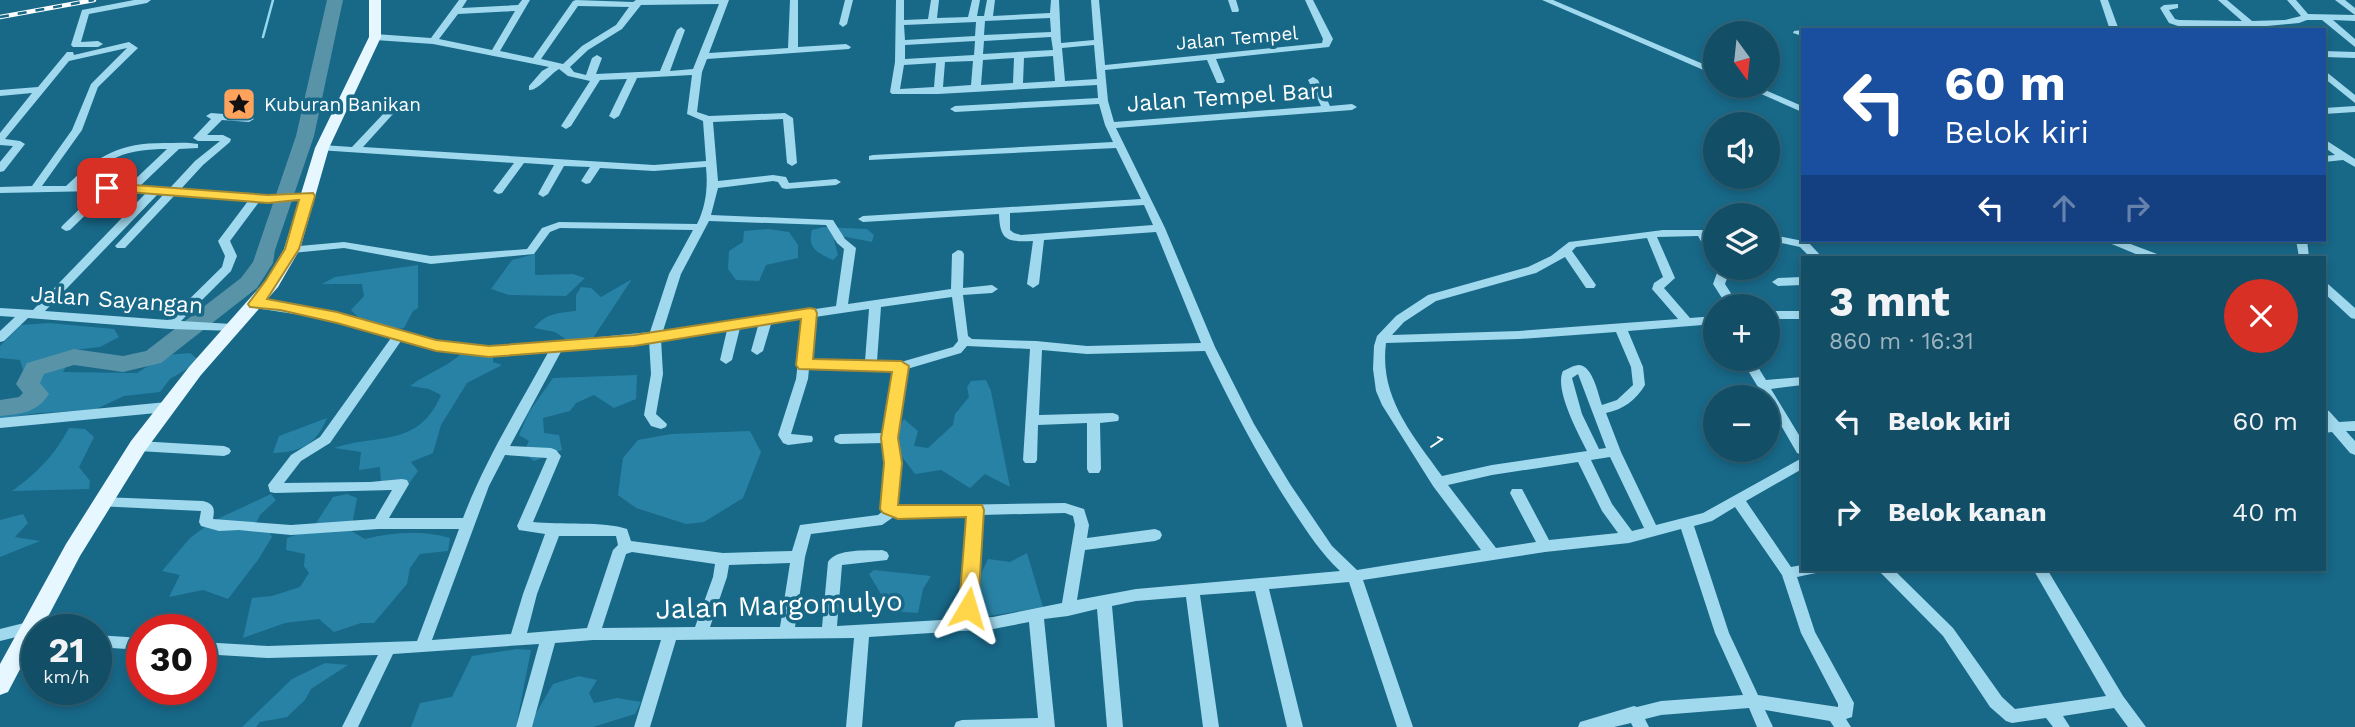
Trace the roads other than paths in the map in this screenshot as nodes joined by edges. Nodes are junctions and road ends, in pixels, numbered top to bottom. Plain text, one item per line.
1 (147, 0) edge
2 (463, 0) edge
3 (725, 0) edge
4 (794, 0) edge
5 (849, 0) edge
6 (900, 0) edge
7 (935, 0) edge
8 (976, 0) edge
9 (991, 0) edge
10 (1055, 0) edge
11 (1094, 0) edge
12 (1309, 0) edge
13 (1318, 0) edge
14 (1546, 0) edge
15 (2104, 0) edge
16 (2222, 0) edge
17 (2291, 0) edge
18 (2339, 0) edge
19 (375, 2) edge
20 (637, 3) edge
21 (2172, 3) edge
22 (524, 4) edge
23 (455, 11) junction
24 (2355, 12) edge
25 (1054, 15) junction
26 (2305, 17) junction
27 (2325, 18) junction
28 (2355, 18) edge
29 (980, 19) junction
30 (933, 21) junction
31 (898, 23) junction
32 (2249, 23) junction
33 (844, 24) dead end
34 (2222, 26) edge
35 (2266, 27) edge
36 (2114, 28) edge
37 (681, 30) dead end
38 (1056, 34) junction
39 (375, 37) junction
40 (979, 39) junction
41 (433, 41) junction
42 (1098, 42) junction
43 (102, 43) dead end
44 (899, 43) junction
45 (2355, 44) edge
46 (76, 45) junction
47 (846, 47) dead end
48 (1056, 49) junction
49 (793, 50) junction
50 (495, 52) junction
51 (2326, 54) edge
52 (2355, 55) edge
53 (703, 56) junction
54 (1019, 56) junction
55 (597, 58) dead end
56 (979, 58) junction
57 (1211, 58) junction
58 (66, 59) junction
59 (536, 60) junction
60 (941, 60) junction
61 (900, 62) junction
62 (562, 66) junction
63 (1703, 67) edge
64 (1100, 68) junction
65 (697, 72) junction
66 (664, 74) junction
67 (633, 76) junction
68 (2326, 76) edge
69 (593, 78) junction
70 (1313, 80) dead end
71 (1220, 81) dead end
72 (1101, 82) junction
73 (1060, 83) junction
74 (1018, 85) junction
75 (532, 88) dead end
76 (976, 88) junction
77 (40, 90) junction
78 (938, 91) junction
79 (0, 93) edge
80 (1776, 98) edge
81 (2355, 100) edge
82 (1103, 101) junction
83 (1352, 107) dead end
84 (1327, 109) junction
85 (1801, 109) edge
86 (2355, 109) edge
87 (955, 110) dead end
88 (2326, 111) edge
89 (388, 114) dead end
90 (614, 116) dead end
91 (708, 118) junction
92 (249, 119) dead end
93 (1110, 125) junction
94 (566, 126) dead end
95 (0, 141) edge
96 (2326, 144) edge
97 (1121, 145) junction
98 (176, 146) junction
99 (194, 146) dead end
100 (322, 148) junction
101 (356, 149) junction
102 (873, 158) dead end
103 (2344, 158) junction
104 (2326, 159) edge
105 (521, 160) junction
106 (561, 162) junction
107 (792, 163) dead end
108 (598, 164) junction
109 (710, 164) junction
110 (2355, 164) edge
111 (0, 169) edge
112 (586, 181) dead end
113 (836, 183) dead end
114 (714, 185) junction
115 (70, 188) junction
116 (107, 188) junction
117 (35, 189) junction
118 (131, 189) junction
119 (0, 190) edge
120 (155, 190) junction
121 (498, 191) dead end
122 (174, 192) junction
123 (544, 194) dead end
124 (308, 196) junction
125 (256, 198) junction
126 (1147, 202) junction
127 (1004, 211) junction
128 (863, 219) dead end
129 (702, 222) junction
130 (66, 228) dead end
131 (1160, 228) junction
132 (1701, 232) joint
133 (1651, 235) junction
134 (1703, 235) edge
135 (1039, 238) junction
136 (1780, 239) edge
137 (2116, 242) edge
138 (121, 246) dead end
139 (292, 249) junction
140 (1565, 249) junction
141 (958, 254) dead end
142 (1815, 256) edge
143 (2151, 256) edge
144 (1801, 281) edge
145 (1778, 282) dead end
146 (1033, 284) dead end
147 (1590, 285) dead end
148 (992, 289) dead end
149 (2326, 289) edge
150 (957, 292) junction
151 (875, 303) junction
152 (255, 304) junction
153 (842, 308) junction
154 (0, 312) edge
155 (810, 313) junction
156 (1801, 314) edge
157 (29, 315) junction
158 (1780, 315) edge
159 (2355, 315) edge
160 (766, 319) junction
161 (1703, 321) edge
162 (1687, 322) junction
163 (735, 323) junction
164 (170, 325) junction
165 (232, 328) junction
166 (1621, 328) junction
167 (398, 337) junction
168 (655, 337) junction
169 (0, 338) edge
170 (1381, 339) junction
171 (964, 341) junction
172 (559, 344) junction
173 (1036, 345) junction
174 (1209, 346) junction
175 (758, 351) dead end
176 (726, 360) dead end
177 (804, 365) junction
178 (871, 365) junction
179 (901, 366) junction
180 (1754, 371) edge
181 (1801, 381) edge
182 (1762, 385) joint
183 (167, 407) junction
184 (1597, 410) junction
185 (1093, 418) junction
186 (1113, 418) dead end
187 (1780, 419) edge
188 (1034, 420) junction
189 (0, 423) edge
190 (662, 424) dead end
191 (2355, 426) edge
192 (2330, 428) edge
193 (890, 438) junction
194 (807, 439) dead end
195 (840, 439) dead end
196 (138, 446) junction
197 (500, 450) junction
198 (2355, 450) edge
199 (224, 451) dead end
200 (1614, 452) junction
201 (1589, 456) junction
202 (1801, 459) edge
203 (1030, 460) dead end
204 (1801, 462) edge
205 (1094, 469) dead end
206 (1438, 482) junction
207 (1517, 493) dead end
208 (1738, 501) junction
209 (102, 502) junction
210 (975, 510) junction
211 (892, 511) junction
212 (467, 523) junction
213 (379, 524) junction
214 (1686, 524) junction
215 (554, 530) junction
216 (1652, 530) junction
217 (1155, 535) dead end
218 (1629, 537) junction
219 (1079, 545) junction
220 (1545, 546) junction
221 (625, 547) junction
222 (1492, 554) junction
223 (798, 556) junction
224 (882, 556) dead end
225 (723, 559) junction
226 (1801, 571) edge
227 (1886, 571) edge
228 (2041, 571) edge
229 (1788, 573) junction
230 (1354, 576) junction
231 (1261, 584) junction
232 (1192, 590) junction
233 (1104, 602) junction
234 (1068, 610) junction
235 (42, 614) edge
236 (1036, 615) junction
237 (966, 625) junction
238 (862, 631) junction
239 (787, 633) junction
240 (829, 633) junction
241 (21, 634) edge
242 (593, 634) junction
243 (700, 634) junction
244 (0, 635) edge
245 (670, 636) junction
246 (549, 637) junction
247 (517, 640) junction
248 (389, 647) junction
249 (422, 647) junction
250 (217, 649) edge
251 (21, 651) edge
252 (0, 685) edge
253 (1753, 701) junction
254 (2117, 701) junction
255 (2049, 710) junction
256 (1637, 720) edge
257 (1839, 721) edge
258 (1047, 726) edge
259 (350, 727) edge
260 (524, 727) edge
261 (642, 727) edge
262 (853, 727) edge
263 (962, 727) edge
264 (1115, 727) edge
265 (1211, 727) edge
266 (1295, 727) edge
267 (1405, 727) edge
268 (1586, 727) edge
269 (1765, 727) edge
270 (2062, 727) edge
271 (2138, 727) edge

1 - 46 street
2 - 23 street
3 - 20 street
3 - 53 street
4 - 49 street
5 - 33 street
6 - 31 street
7 - 30 street
8 - 29 street
9 - 29 street
10 - 25 street
11 - 42 street
12 - 13 street
12 - 57 street, Jalan Tempel
14 - 63 street
15 - 36 street
16 - 32 street
17 - 26 street
18 - 24 street
19 - 39 main road
20 - 59 street
20 - 62 street
21 - 34 street
22 - 23 street
22 - 50 street
23 - 41 street
25 - 29 street
25 - 38 street
26 - 27 street
26 - 35 street
27 - 28 street
27 - 45 street
29 - 30 street
29 - 40 street
30 - 31 street
31 - 44 street
32 - 34 street
32 - 35 street
37 - 66 street
38 - 40 street
38 - 48 street
39 - 41 street
39 - 100 main road
40 - 44 street
40 - 56 street
41 - 50 street
42 - 48 street
42 - 64 street
43 - 46 street
44 - 61 street
46 - 58 street
47 - 49 street
48 - 54 street
48 - 73 street
49 - 53 street
50 - 59 street
51 - 52 street
53 - 65 street
54 - 56 street
54 - 74 street
55 - 69 street
56 - 60 street
56 - 76 street
57 - 64 street, Jalan Tempel
57 - 71 street
58 - 77 street
58 - 117 street
59 - 62 street
60 - 61 street
60 - 78 street
61 - 78 street
62 - 69 street
62 - 75 street
64 - 72 street
65 - 66 street
65 - 91 street
66 - 67 street
67 - 69 street
67 - 90 street
68 - 81 street
69 - 94 street
70 - 84 street
72 - 73 street
72 - 82 street
73 - 74 street
74 - 76 street
76 - 78 street
77 - 79 street
77 - 95 street
80 - 85 street
82 - 87 street
82 - 93 street
83 - 84 street, Jalan Tempel Baru
84 - 93 street, Jalan Tempel Baru
86 - 88 street
89 - 101 street
91 - 107 street
91 - 109 street
92 - 122 street
93 - 97 street
95 - 111 street
96 - 103 street
97 - 102 street
97 - 126 street
98 - 99 street
98 - 115 street
98 - 118 street
100 - 101 street
100 - 124 main road
101 - 105 street
103 - 104 street
103 - 110 street
105 - 106 street
105 - 121 street
106 - 108 street
106 - 123 street
108 - 109 street
108 - 112 street
109 - 114 street
113 - 114 street
114 - 129 street
115 - 116 street
115 - 117 street
116 - 118 street
116 - 130 street
117 - 119 street
118 - 120 street
120 - 122 street
120 - 157 street
122 - 125 street
122 - 138 street
124 - 125 street
124 - 139 main road
125 - 164 street
126 - 127 street
126 - 131 street
127 - 128 street
127 - 135 street
129 - 139 street
129 - 153 street
129 - 168 street
131 - 135 street
131 - 174 street
132 - 133 street
132 - 134 street
133 - 140 street
133 - 162 street
135 - 146 street
136 - 142 street
137 - 143 street
139 - 152 main road
140 - 147 street
140 - 170 street
141 - 150 street
144 - 145 street
148 - 150 street
149 - 159 street
150 - 151 street
150 - 171 street
151 - 153 street
151 - 178 street
152 - 165 main road
152 - 167 street
153 - 155 street
154 - 157 street, Jalan Sayangan
155 - 160 street
155 - 177 street
156 - 158 street
157 - 164 street, Jalan Sayangan
157 - 169 street
160 - 163 street
160 - 175 street
161 - 162 street
162 - 166 street
163 - 168 street
163 - 176 street
164 - 165 street, Jalan Sayangan
165 - 183 main road
166 - 170 street
166 - 184 street
167 - 172 street
167 - 213 street
168 - 172 street
168 - 190 street
170 - 206 street, 1
171 - 173 street
171 - 179 street
172 - 197 street
173 - 174 street
173 - 188 street
174 - 230 street
177 - 178 street
177 - 194 street
178 - 179 street
179 - 193 street
180 - 182 street
181 - 182 street
183 - 189 street
183 - 196 main road
184 - 200 street
184 - 201 street
185 - 186 street
185 - 188 street
185 - 205 street
187 - 202 street
188 - 203 street
191 - 192 street
192 - 198 street
193 - 195 street
193 - 211 street
196 - 199 street
196 - 209 main road
197 - 212 street
197 - 215 street
200 - 201 street
200 - 216 street
201 - 206 street
201 - 218 street
204 - 208 street
206 - 222 street, 1
207 - 220 street
208 - 214 street
208 - 229 street
209 - 213 street
209 - 235 main road
210 - 211 street
210 - 219 street
210 - 237 street
211 - 223 street
212 - 213 street
212 - 249 street
214 - 216 street
214 - 253 street
215 - 221 street
215 - 247 street
216 - 218 street
217 - 219 street
218 - 220 street
219 - 234 street
220 - 222 street
221 - 225 street
221 - 242 street
222 - 230 street
223 - 225 street
223 - 239 street
224 - 240 street
225 - 243 street
226 - 229 street
227 - 255 street
228 - 254 street
229 - 257 street
230 - 231 street, Jalan Margomulyo
230 - 267 street
231 - 232 street, Jalan Margomulyo
231 - 266 street
232 - 233 street, Jalan Margomulyo
232 - 265 street
233 - 234 street, Jalan Margomulyo
233 - 264 street
234 - 236 street, Jalan Margomulyo
236 - 237 street, Jalan Margomulyo
236 - 258 street
237 - 238 street, Jalan Margomulyo
238 - 240 street, Jalan Margomulyo
238 - 262 street
239 - 240 street, Jalan Margomulyo
239 - 243 street, Jalan Margomulyo
241 - 244 street
242 - 245 street, Jalan Margomulyo
242 - 246 street, Jalan Margomulyo
243 - 245 street, Jalan Margomulyo
245 - 261 street
246 - 247 street, Jalan Margomulyo
246 - 260 street
247 - 249 street, Jalan Margomulyo
248 - 249 street, Jalan Margomulyo
248 - 250 street, Jalan Margomulyo
248 - 259 street
251 - 252 main road
253 - 256 street
253 - 257 street
253 - 269 street
254 - 255 street
254 - 271 street
255 - 270 street
256 - 268 street
258 - 263 street

